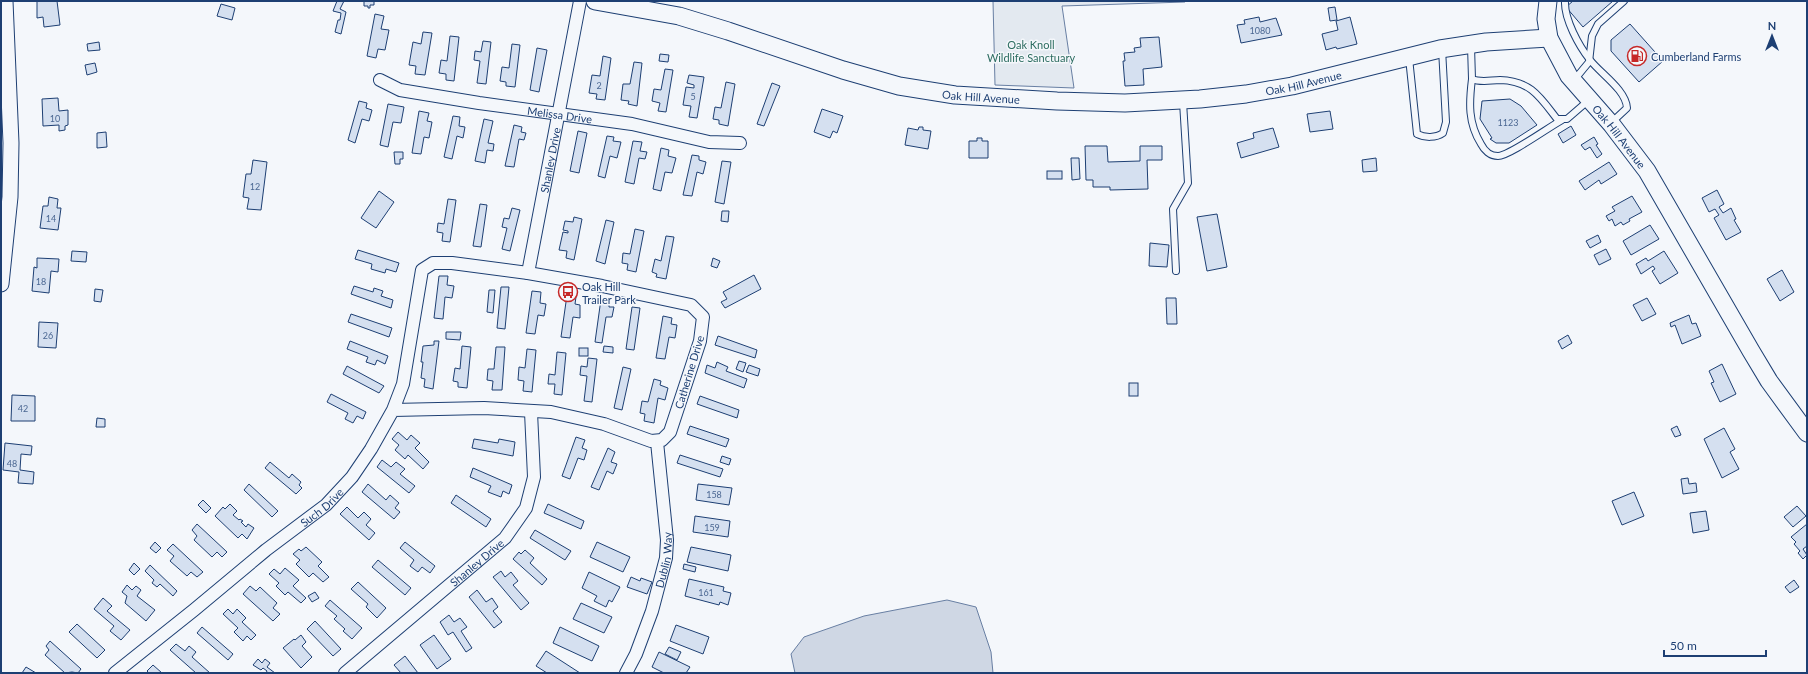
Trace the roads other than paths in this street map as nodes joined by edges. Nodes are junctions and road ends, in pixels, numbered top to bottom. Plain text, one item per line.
1 (5, 1) edge
2 (580, 1) edge
3 (595, 1) edge
4 (1548, 1) edge
5 (1565, 1) edge
6 (1624, 1) edge
7 (1549, 38) junction
8 (1471, 45) junction
9 (1442, 49) junction
10 (1409, 56) junction
11 (1589, 60) junction
12 (1472, 79) junction
13 (380, 80) dead end
14 (1573, 81) junction
15 (1590, 99) junction
16 (1183, 100) junction
17 (559, 115) junction
18 (1562, 120) junction
19 (1610, 123) junction
20 (740, 143) dead end
21 (2, 267) edge
22 (422, 270) joint
23 (1176, 271) dead end
24 (528, 273) junction
25 (1, 284) edge
26 (393, 410) junction
27 (531, 412) junction
28 (1807, 433) edge
29 (657, 442) junction
30 (114, 673) edge
31 (345, 673) edge
32 (626, 673) edge

1 - 21 street
2 - 17 street, Shanley Drive
3 - 16 main road, Oak Hill Avenue
4 - 7 main road
5 - 11 lane
6 - 11 lane
7 - 8 main road, Oak Hill Avenue
7 - 14 main road, Oak Hill Avenue
8 - 9 main road, Oak Hill Avenue
8 - 12 lane
9 - 10 main road, Oak Hill Avenue
9 - 10 lane
10 - 16 main road, Oak Hill Avenue
11 - 14 lane
11 - 19 lane
12 - 18 lane
12 - 18 lane
13 - 17 street, Melissa Drive
14 - 15 main road, Oak Hill Avenue
15 - 18 lane
15 - 19 main road, Oak Hill Avenue
16 - 23 lane
17 - 20 street, Melissa Drive
17 - 24 street, Shanley Drive
19 - 28 main road, Oak Hill Avenue
21 - 25 street
22 - 24 street, Catherine Drive
22 - 26 street, Such Drive
24 - 29 street, Catherine Drive
26 - 27 street
26 - 30 street, Such Drive
27 - 29 street
27 - 31 street, Shanley Drive
29 - 32 street, Dublin Way

